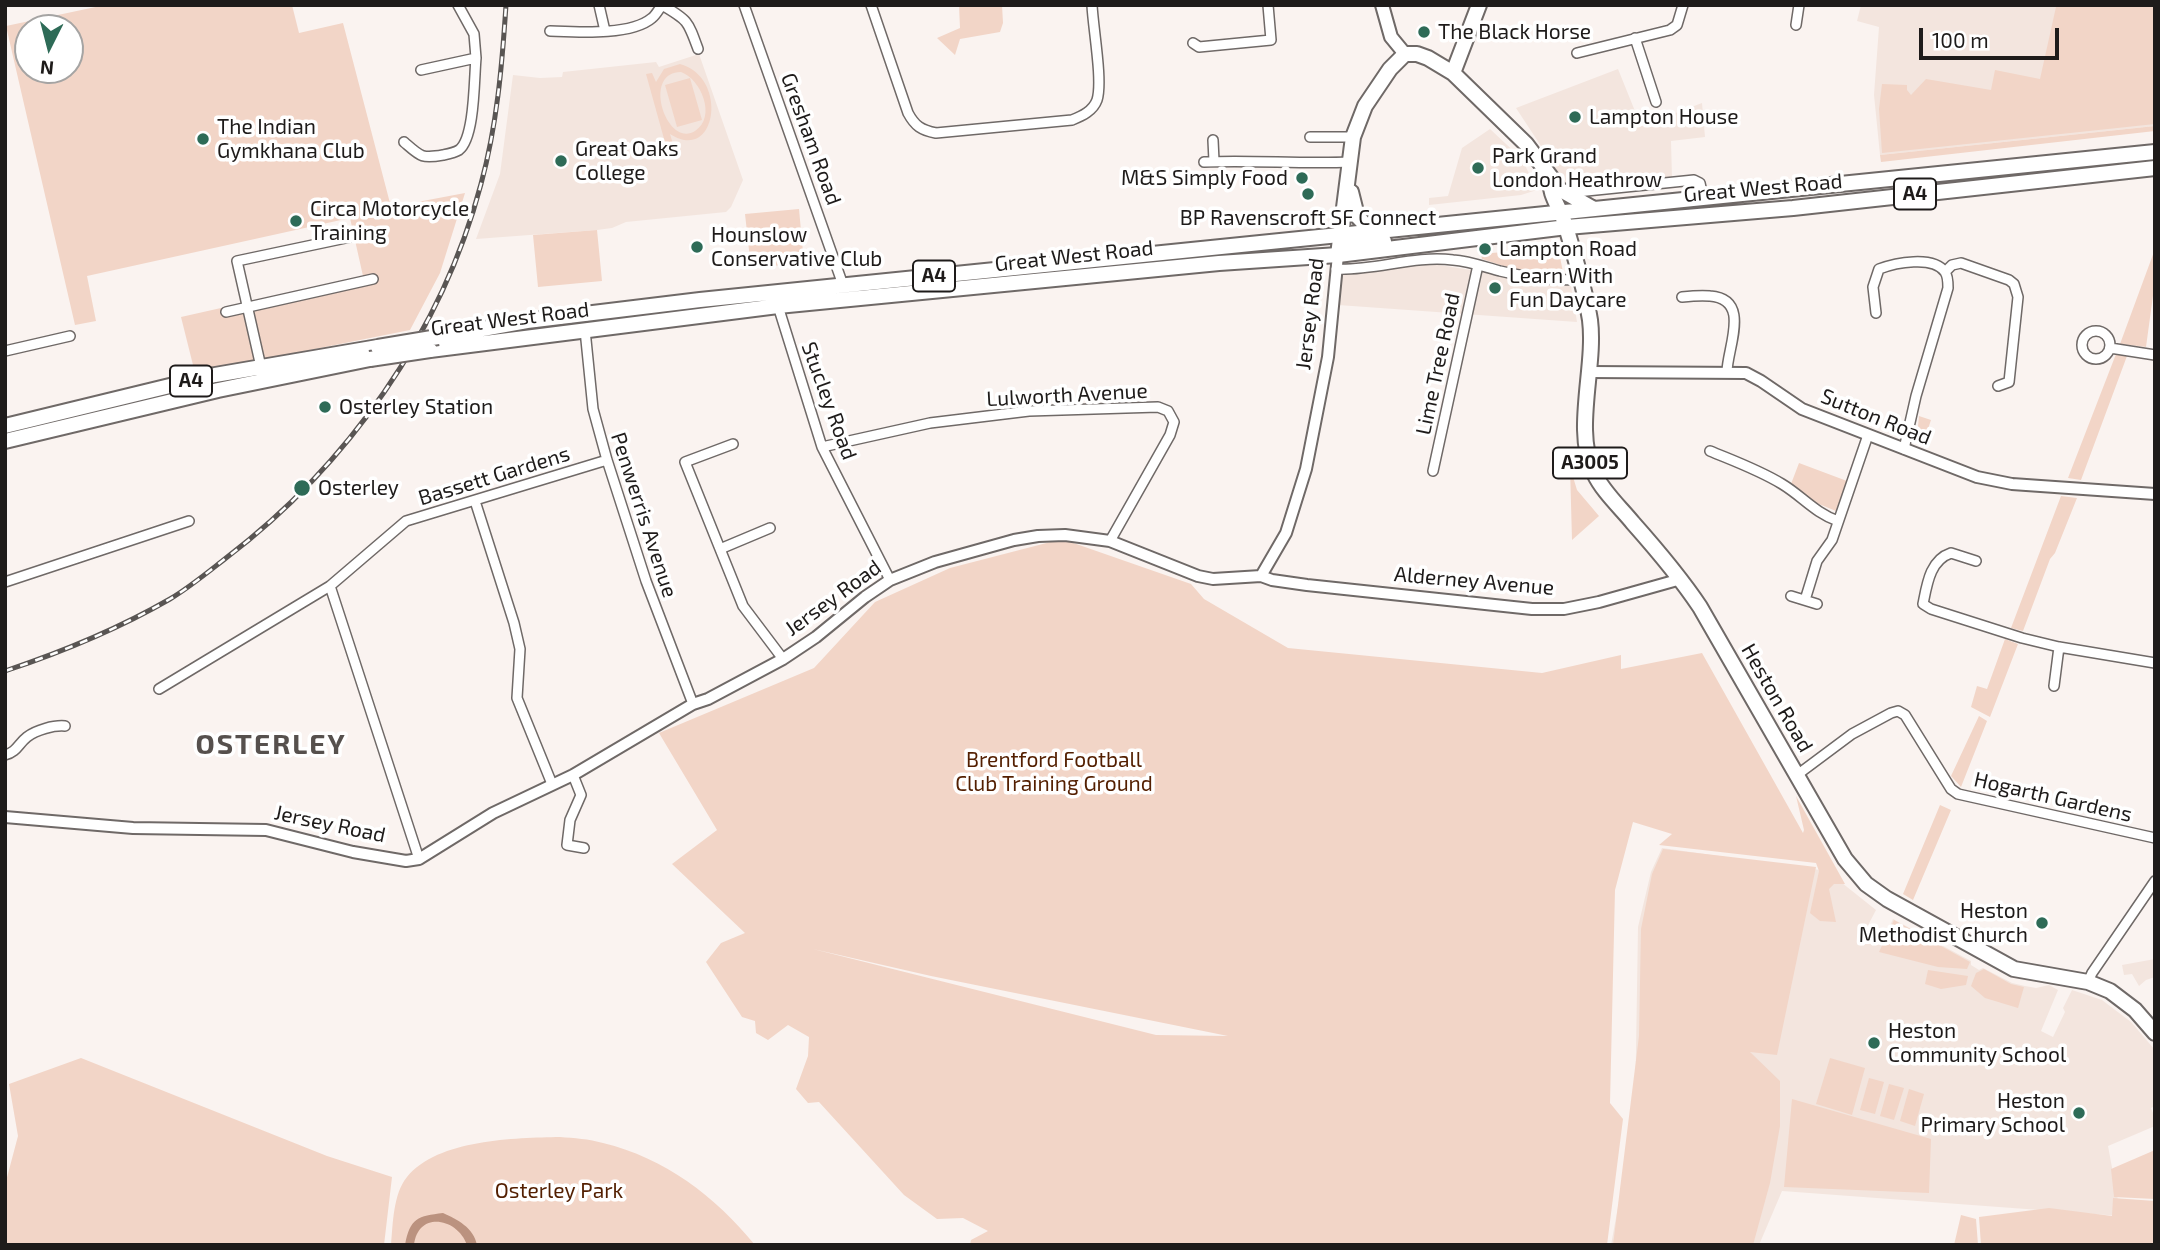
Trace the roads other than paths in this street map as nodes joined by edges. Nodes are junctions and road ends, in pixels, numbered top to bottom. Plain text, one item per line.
1 (458, 5) edge
2 (600, 5) edge
3 (662, 5) edge
4 (744, 5) edge
5 (871, 5) edge
6 (1092, 5) edge
7 (1268, 5) edge
8 (1382, 5) edge
9 (1479, 5) edge
10 (1683, 5) edge
11 (1799, 5) edge
12 (1796, 25) dead end
13 (550, 30) dead end
14 (604, 31) junction
15 (1635, 38) junction
16 (1192, 43) dead end
17 (698, 49) dead end
18 (1577, 53) dead end
19 (1405, 54) junction
20 (476, 58) junction
21 (421, 70) dead end
22 (1453, 73) junction
23 (1656, 102) dead end
24 (1310, 137) dead end
25 (1353, 137) junction
26 (1213, 139) dead end
27 (404, 142) dead end
28 (2155, 152) edge
29 (1214, 161) junction
30 (1204, 162) dead end
31 (1350, 162) junction
32 (2155, 167) edge
33 (1349, 184) junction
34 (1559, 187) junction
35 (1702, 192) junction
36 (1595, 209) junction
37 (1564, 220) junction
38 (1371, 230) junction
39 (360, 235) dead end
40 (1341, 235) junction
41 (1431, 249) junction
42 (1337, 262) junction
43 (1478, 265) junction
44 (1945, 272) junction
45 (373, 279) dead end
46 (1580, 279) junction
47 (843, 285) junction
48 (1682, 297) dead end
49 (778, 306) junction
50 (248, 307) junction
51 (226, 312) dead end
52 (1876, 313) dead end
53 (584, 330) junction
54 (70, 336) dead end
55 (2110, 348) dead end
56 (5, 351) edge
57 (374, 353) junction
58 (2155, 355) edge
59 (261, 367) junction
60 (1590, 372) junction
61 (1727, 372) junction
62 (1998, 386) dead end
63 (5, 426) edge
64 (1868, 435) junction
65 (5, 442) edge
66 (733, 444) dead end
67 (822, 447) junction
68 (1904, 449) junction
69 (1710, 451) dead end
70 (607, 460) junction
71 (1433, 471) dead end
72 (2155, 494) edge
73 (474, 501) junction
74 (189, 521) dead end
75 (1838, 521) junction
76 (770, 528) dead end
77 (1110, 541) junction
78 (720, 549) junction
79 (1976, 561) dead end
80 (1261, 576) junction
81 (1681, 579) junction
82 (890, 580) junction
83 (5, 582) edge
84 (330, 586) junction
85 (1791, 596) dead end
86 (1805, 600) junction
87 (1817, 604) dead end
88 (2059, 647) junction
89 (783, 659) junction
90 (2155, 663) edge
91 (2054, 686) dead end
92 (159, 689) dead end
93 (693, 704) junction
94 (65, 726) dead end
95 (5, 755) edge
96 (573, 775) junction
97 (1797, 775) junction
98 (552, 784) junction
99 (5, 817) edge
100 (2155, 838) edge
101 (584, 848) dead end
102 (419, 859) junction
103 (2155, 881) edge
104 (2151, 893) edge
105 (2088, 982) junction
106 (2155, 1033) edge

1 - 20 street
2 - 14 street
3 - 14 street
3 - 17 street
4 - 47 street, Gresham Road
5 - 6 street
7 - 16 street
8 - 19 main road
9 - 22 main road
10 - 15 street
11 - 12 street
13 - 14 street
15 - 18 street
15 - 23 street
19 - 22 main road, A3005
19 - 25 main road, Jersey Road
20 - 21 street
20 - 27 street
22 - 34 main road, A3005
24 - 25 street
25 - 31 main road, Jersey Road
26 - 29 street
28 - 35 main road, Great West Road / A4
29 - 30 street
29 - 31 street
31 - 33 main road, Jersey Road
32 - 37 main road, Great West Road / A4
33 - 38 main road
33 - 40 main road, Jersey Road
34 - 35 street, Great West Road
34 - 36 main road
34 - 37 main road, A3005
35 - 36 main road, Great West Road / A4
36 - 37 main road, Great West Road / A4
37 - 38 main road, Great West Road / A4
37 - 41 main road, Great West Road / A4
37 - 46 main road, Heston Road / A3005
38 - 40 main road, Great West Road / A4
39 - 50 street
40 - 41 main road
40 - 42 main road, Jersey Road
40 - 47 main road, Great West Road / A4
41 - 42 main road, Great West Road / A4
41 - 43 street
42 - 49 main road, Great West Road / A4
42 - 80 street, Jersey Road
43 - 46 street
43 - 71 street, Lime Tree Road
44 - 52 street
44 - 62 street
44 - 68 street
45 - 50 street
46 - 60 main road, Heston Road / A3005
47 - 57 main road, Great West Road / A4, bridge
48 - 61 street
49 - 53 main road, Great West Road / A4
49 - 67 street, Stucley Road
50 - 51 street
50 - 59 street
53 - 57 main road, Great West Road / A4, bridge
53 - 70 street, Penwerris Avenue
54 - 56 street
55 - 58 street
57 - 59 main road, Great West Road / A4
57 - 65 main road, Great West Road / A4
59 - 63 main road, Great West Road / A4
60 - 61 street, Sutton Road
60 - 81 main road, Heston Road / A3005
61 - 64 street, Sutton Road
64 - 68 street, Sutton Road
64 - 75 street
66 - 78 street
67 - 77 street, Lulworth Avenue
67 - 82 street, Stucley Road
68 - 72 street, Sutton Road
69 - 75 street
70 - 73 street, Bassett Gardens
70 - 93 street, Penwerris Avenue
73 - 84 street, Bassett Gardens
73 - 98 street
74 - 83 street
75 - 86 street
76 - 78 street
77 - 80 street, Jersey Road
77 - 82 street, Jersey Road
78 - 89 street
79 - 88 street
80 - 81 street, Alderney Avenue
81 - 97 main road, Heston Road / A3005
82 - 89 street, Jersey Road
84 - 92 street, Bassett Gardens
84 - 102 street
85 - 86 street
86 - 87 street
88 - 90 street
88 - 91 street
89 - 93 street, Jersey Road
93 - 96 street, Jersey Road
94 - 95 street
96 - 98 street, Jersey Road
96 - 101 street
97 - 100 street, Hogarth Gardens
97 - 105 main road, Heston Road / A3005
98 - 102 street, Jersey Road
99 - 102 street, Jersey Road
103 - 104 street
104 - 105 street
105 - 106 main road, Heston Road / A3005

